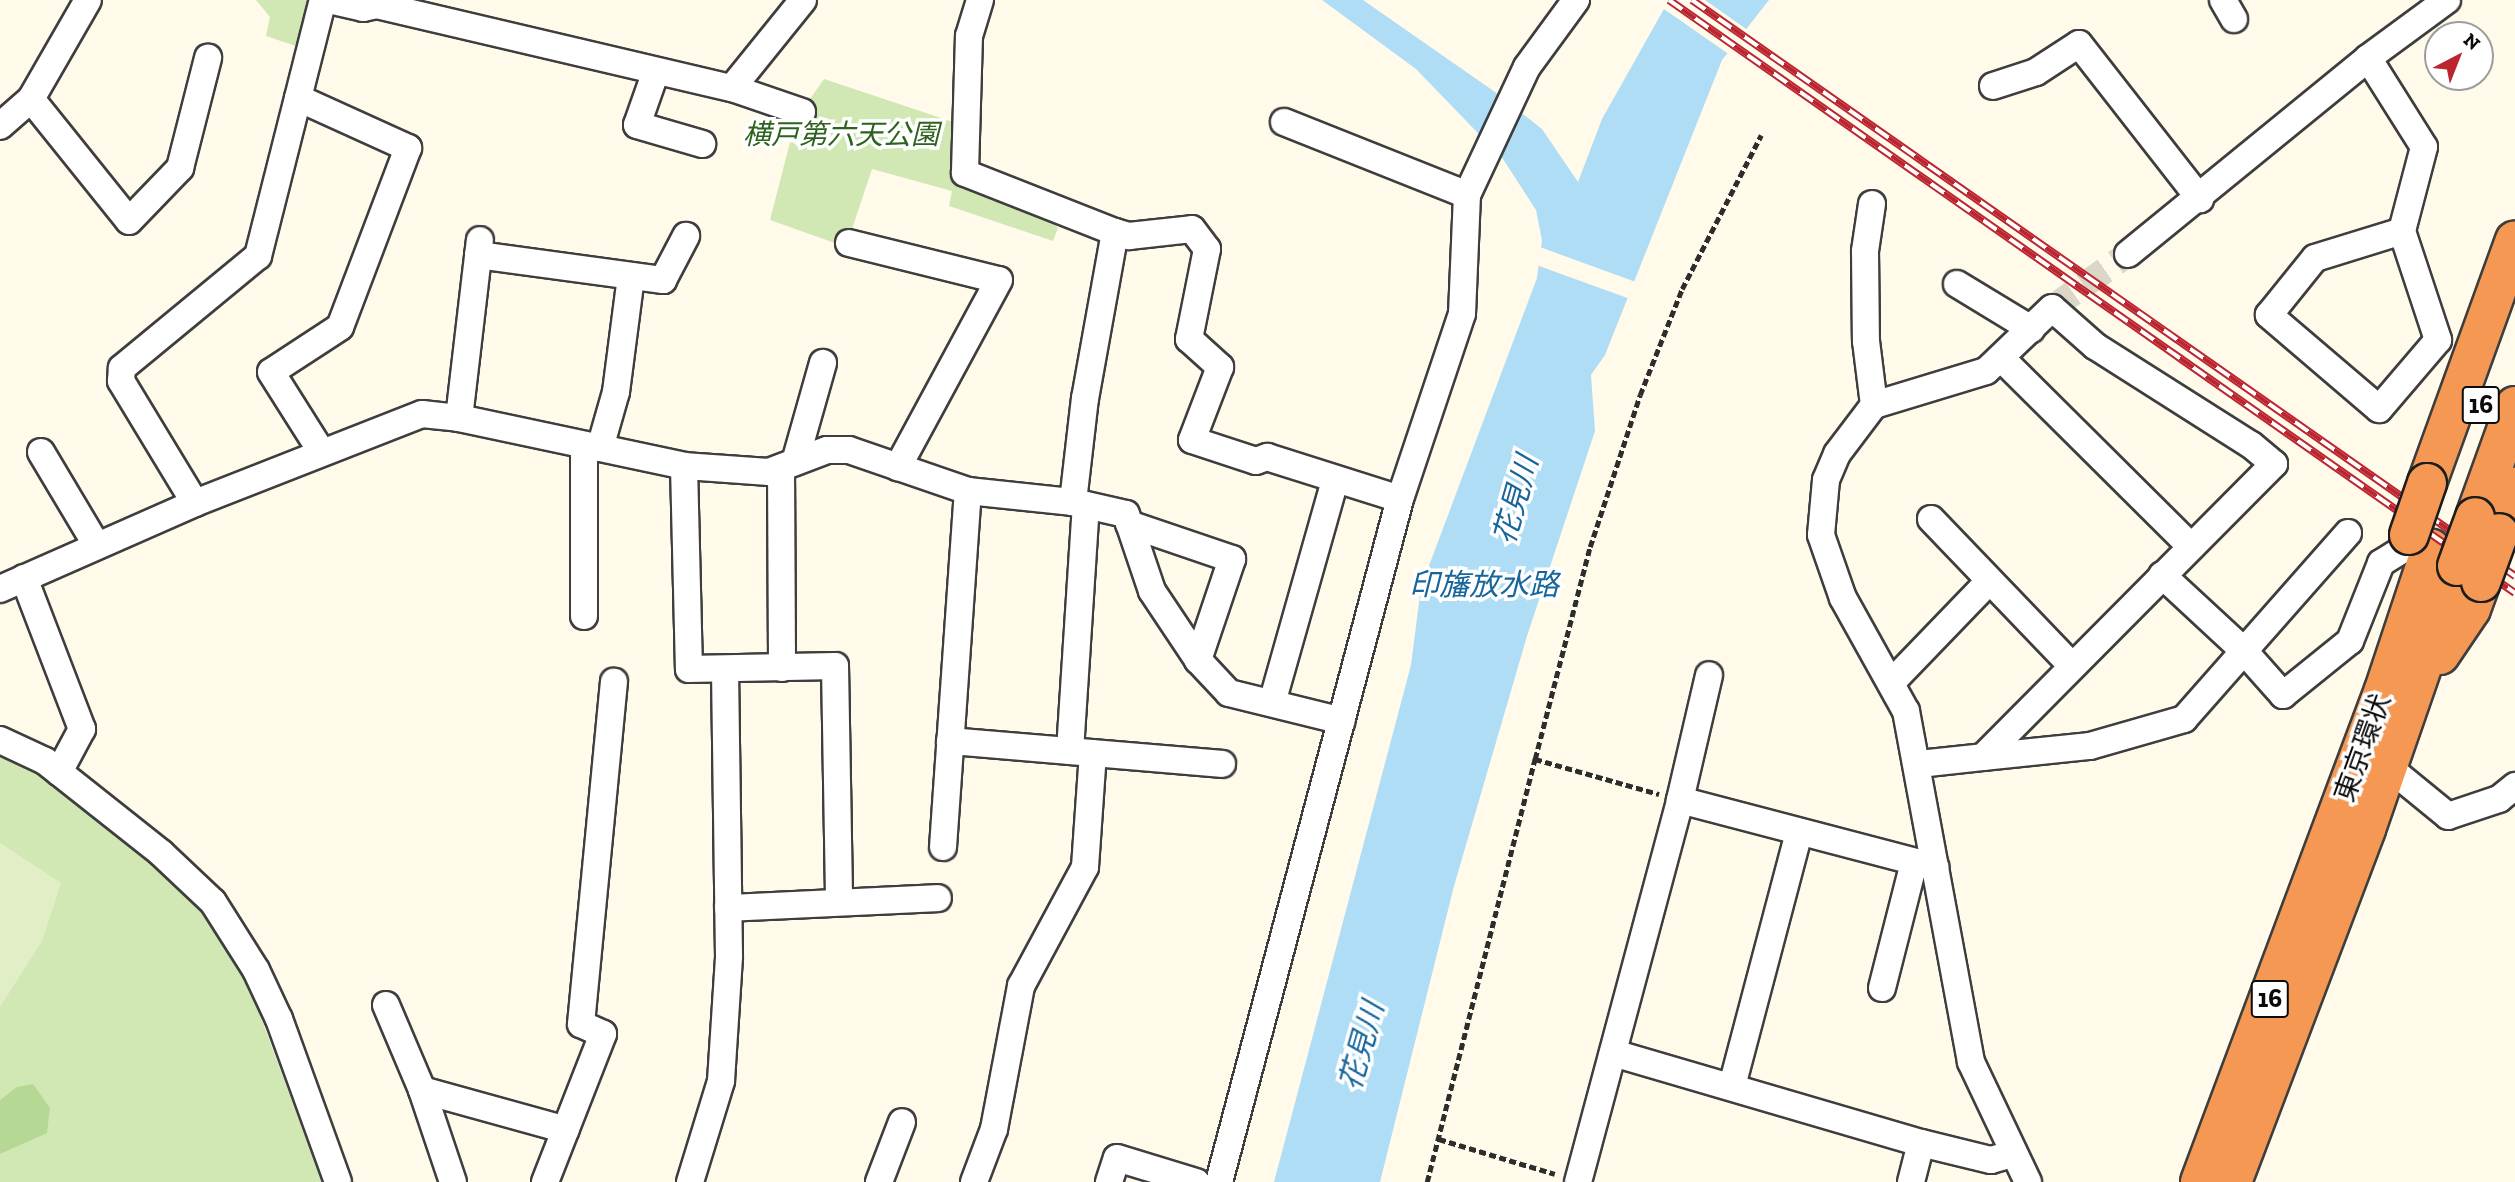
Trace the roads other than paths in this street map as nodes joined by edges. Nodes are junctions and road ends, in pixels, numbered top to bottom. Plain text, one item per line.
1 (88, 0) edge
2 (323, 0) edge
3 (329, 0) edge
4 (803, 0) edge
5 (980, 0) edge
6 (1576, 0) edge
7 (2446, 0) edge
8 (394, 4) edge
9 (208, 58) dead end
10 (2368, 58) junction
11 (656, 71) junction
12 (1993, 86) dead end
13 (732, 88) junction
14 (298, 98) junction
15 (31, 99) junction
16 (802, 112) dead end
17 (1284, 122) dead end
18 (0, 126) edge
19 (702, 144) dead end
20 (1467, 195) junction
21 (2200, 199) junction
22 (1872, 204) dead end
23 (2402, 231) junction
24 (1115, 232) junction
25 (685, 236) dead end
26 (2515, 240) edge
27 (849, 243) dead end
28 (2128, 254) tunnel mouth
29 (631, 276) junction
30 (1957, 284) dead end
31 (2515, 311) edge
32 (2031, 329) junction
33 (2001, 358) junction
34 (823, 363) dead end
35 (1874, 405) junction
36 (2515, 405) edge
37 (459, 418) junction
38 (592, 446) junction
39 (321, 451) junction
40 (41, 452) dead end
41 (788, 465) junction
42 (684, 466) junction
43 (898, 467) junction
44 (1335, 480) junction
45 (2515, 487) edge
46 (968, 491) junction
47 (1400, 499) junction
48 (195, 503) junction
49 (1079, 504) junction
50 (2462, 508) junction
51 (1931, 519) dead end
52 (1129, 524) junction
53 (2348, 533) dead end
54 (97, 546) junction
55 (2191, 547) junction
56 (2436, 556) junction
57 (2162, 575) junction
58 (1989, 581) junction
59 (8, 582) edge
60 (584, 616) dead end
61 (2244, 651) junction
62 (1198, 660) junction
63 (2071, 665) junction
64 (782, 668) junction
65 (725, 670) junction
66 (1709, 675) dead end
67 (614, 682) dead end
68 (1891, 683) junction
69 (2397, 695) junction
70 (1272, 703) junction
71 (1342, 721) junction
72 (0, 740) edge
73 (950, 741) junction
74 (1081, 752) junction
75 (1983, 757) junction
76 (1222, 764) dead end
77 (1919, 764) junction
78 (2387, 766) junction
79 (59, 772) junction
80 (2515, 786) edge
81 (1679, 800) junction
82 (1799, 833) junction
83 (943, 847) dead end
84 (1925, 865) junction
85 (938, 898) dead end
86 (839, 901) junction
87 (728, 908) junction
88 (1882, 988) dead end
89 (386, 1005) dead end
90 (1613, 1053) junction
91 (1732, 1086) junction
92 (422, 1090) junction
93 (902, 1122) dead end
94 (566, 1130) junction
95 (1922, 1143) junction
96 (2012, 1154) junction
97 (1581, 1181) edge
98 (338, 1182) edge
99 (453, 1182) edge
100 (545, 1182) edge
101 (690, 1182) edge
102 (879, 1182) edge
103 (974, 1182) edge
104 (1109, 1182) edge
105 (1196, 1182) edge
106 (1219, 1182) edge
107 (1911, 1182) edge
108 (2028, 1182) edge
109 (2200, 1182) edge
110 (2232, 1182) edge

1 - 15 street
2 - 14 street
3 - 8 street
4 - 13 street
5 - 24 street
6 - 20 street
7 - 10 street
8 - 11 street
9 - 15 street
10 - 21 street
10 - 23 street
11 - 13 street
11 - 19 street
12 - 21 street
13 - 16 street
14 - 39 street
14 - 48 street
15 - 18 street
17 - 20 street
20 - 47 street
21 - 28 street
22 - 35 street
23 - 23 street
24 - 44 street
24 - 49 street
25 - 29 street
26 - 50 highway
27 - 43 street
29 - 37 street
29 - 38 street
30 - 32 street
31 - 50 highway, 東京環状 / 16
32 - 33 street
32 - 55 street
33 - 35 street
33 - 55 street
34 - 41 street
35 - 68 street
36 - 50 highway, 東京環状 / 16
37 - 38 street
37 - 39 street
38 - 42 street
38 - 60 street
39 - 48 street
40 - 54 street
41 - 42 street
41 - 43 street
41 - 64 street
42 - 65 street
43 - 46 street
44 - 47 street
44 - 70 street
45 - 50 highway
46 - 49 street
46 - 73 street
47 - 71 street
48 - 54 street
49 - 52 street
49 - 74 street
50 - 56 highway, 東京環状 / 16
50 - 56 highway, bridge
51 - 58 street
52 - 62 street
52 - 62 street
53 - 61 street
54 - 59 street
55 - 57 street
56 - 61 street
56 - 69 highway, 東京環状 / 16
56 - 69 highway
57 - 61 street
57 - 63 street
58 - 63 street
58 - 68 street
59 - 79 street
61 - 75 street
62 - 70 street
63 - 75 street
64 - 65 street
64 - 86 street
65 - 87 street
66 - 81 street
67 - 94 street
68 - 77 street
69 - 78 highway, 東京環状 / 16
69 - 109 highway, 東京環状 / 16
70 - 71 street
71 - 106 street
72 - 79 street
73 - 74 street
73 - 83 street
74 - 76 street
74 - 103 street
75 - 77 street
77 - 84 street
78 - 80 street
78 - 110 highway, 東京環状 / 16
79 - 98 street
81 - 82 street
81 - 90 street
82 - 84 street
82 - 91 street
84 - 88 street
84 - 96 street
85 - 86 street
86 - 87 street
87 - 101 street
89 - 92 street
90 - 91 street
90 - 97 street
91 - 95 street
92 - 94 street
92 - 99 street
93 - 102 street
94 - 100 street
95 - 96 street
95 - 107 street
96 - 108 street
104 - 105 street

